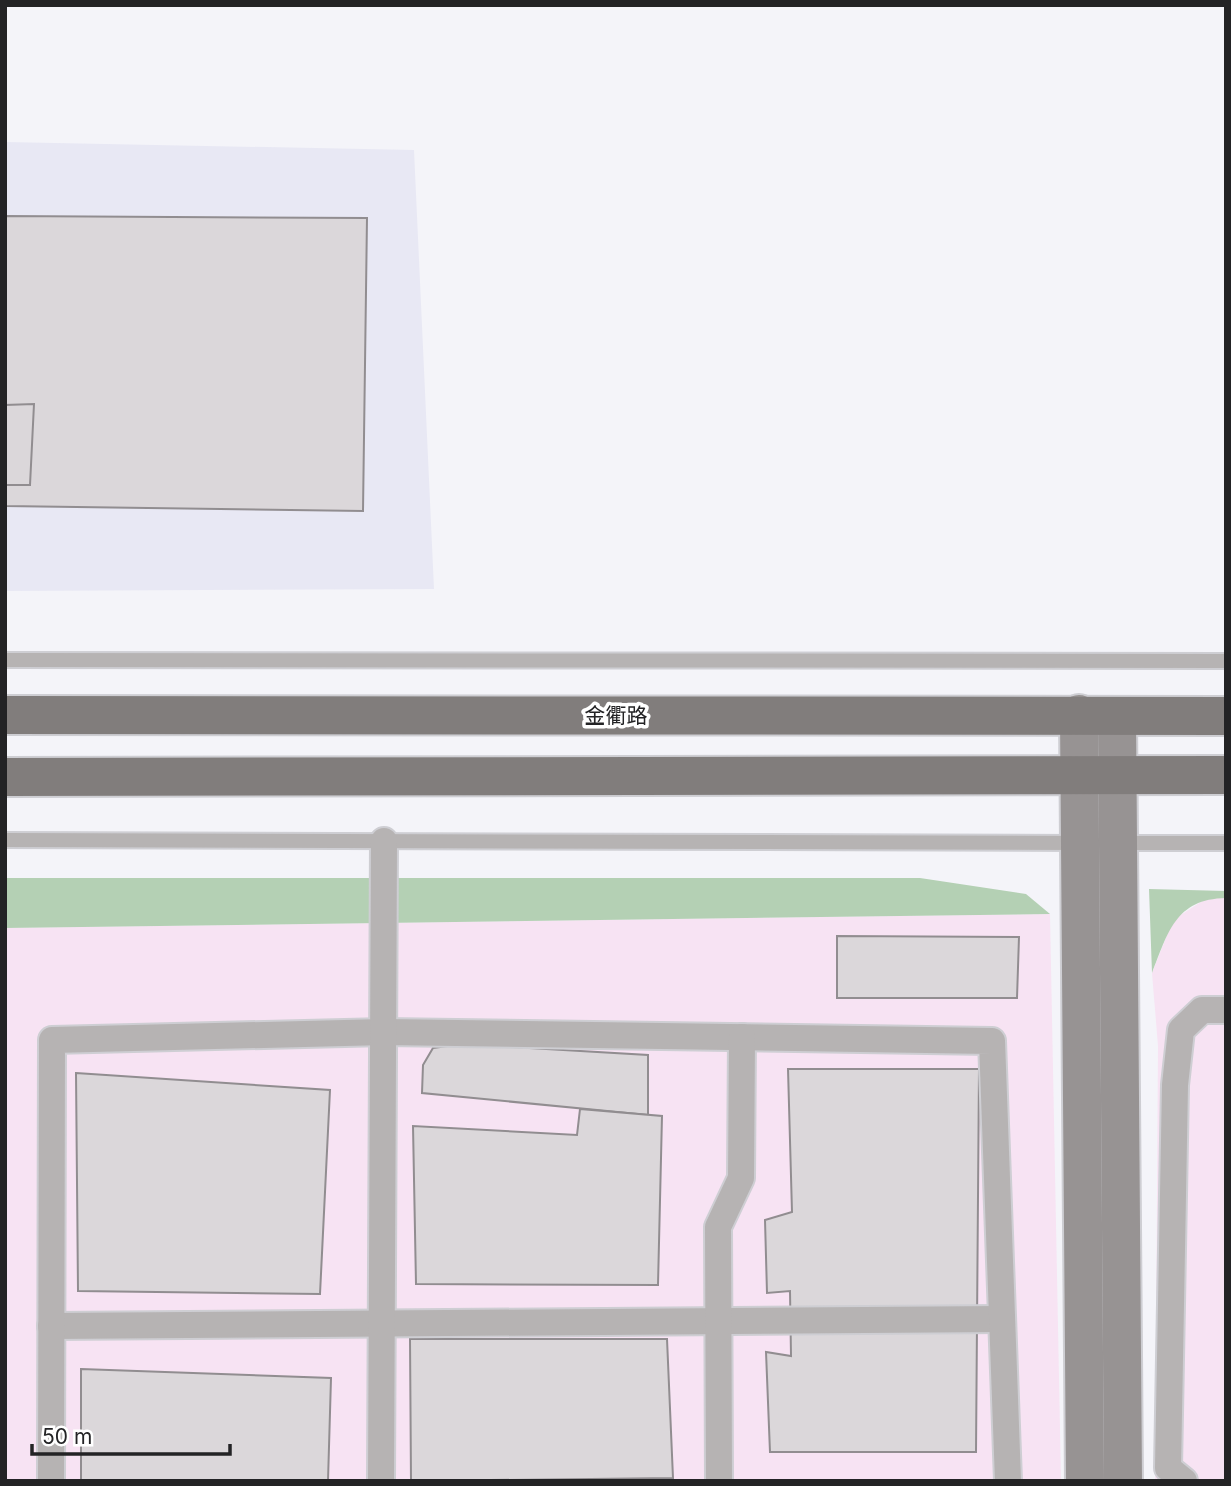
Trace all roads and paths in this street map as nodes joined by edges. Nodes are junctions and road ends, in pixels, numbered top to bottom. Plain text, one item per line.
1 (5, 660) edge
2 (1226, 661) edge
3 (1079, 714) junction
4 (5, 715) edge
5 (1117, 716) junction
6 (1226, 716) edge
7 (1118, 775) junction
8 (1226, 775) edge
9 (1079, 776) junction
10 (5, 778) edge
11 (5, 841) edge
12 (384, 841) junction
13 (1099, 843) junction
14 (1226, 843) edge
15 (1226, 1010) edge
16 (385, 1032) junction
17 (742, 1037) junction
18 (1002, 1319) junction
19 (719, 1321) junction
20 (382, 1324) junction
21 (51, 1326) junction
22 (51, 1481) edge
23 (381, 1481) edge
24 (719, 1481) edge
25 (1008, 1481) edge
26 (1085, 1481) edge
27 (1123, 1481) edge
28 (1184, 1481) edge

1 - 2 lane
3 - 4 main road, 金衢路
3 - 5 main road, 金衢路
3 - 9 main road
5 - 6 main road, 金衢路
5 - 7 main road
7 - 8 main road
7 - 9 main road
7 - 13 main road
9 - 10 main road
9 - 13 main road
11 - 12 lane
12 - 13 lane
12 - 16 street
13 - 14 lane
13 - 26 main road
13 - 27 main road
15 - 28 street
16 - 17 street
16 - 20 street
16 - 21 street
17 - 18 street
17 - 19 street
18 - 19 street
18 - 25 street
19 - 20 street
19 - 24 street
20 - 21 street
20 - 23 street
21 - 22 street

